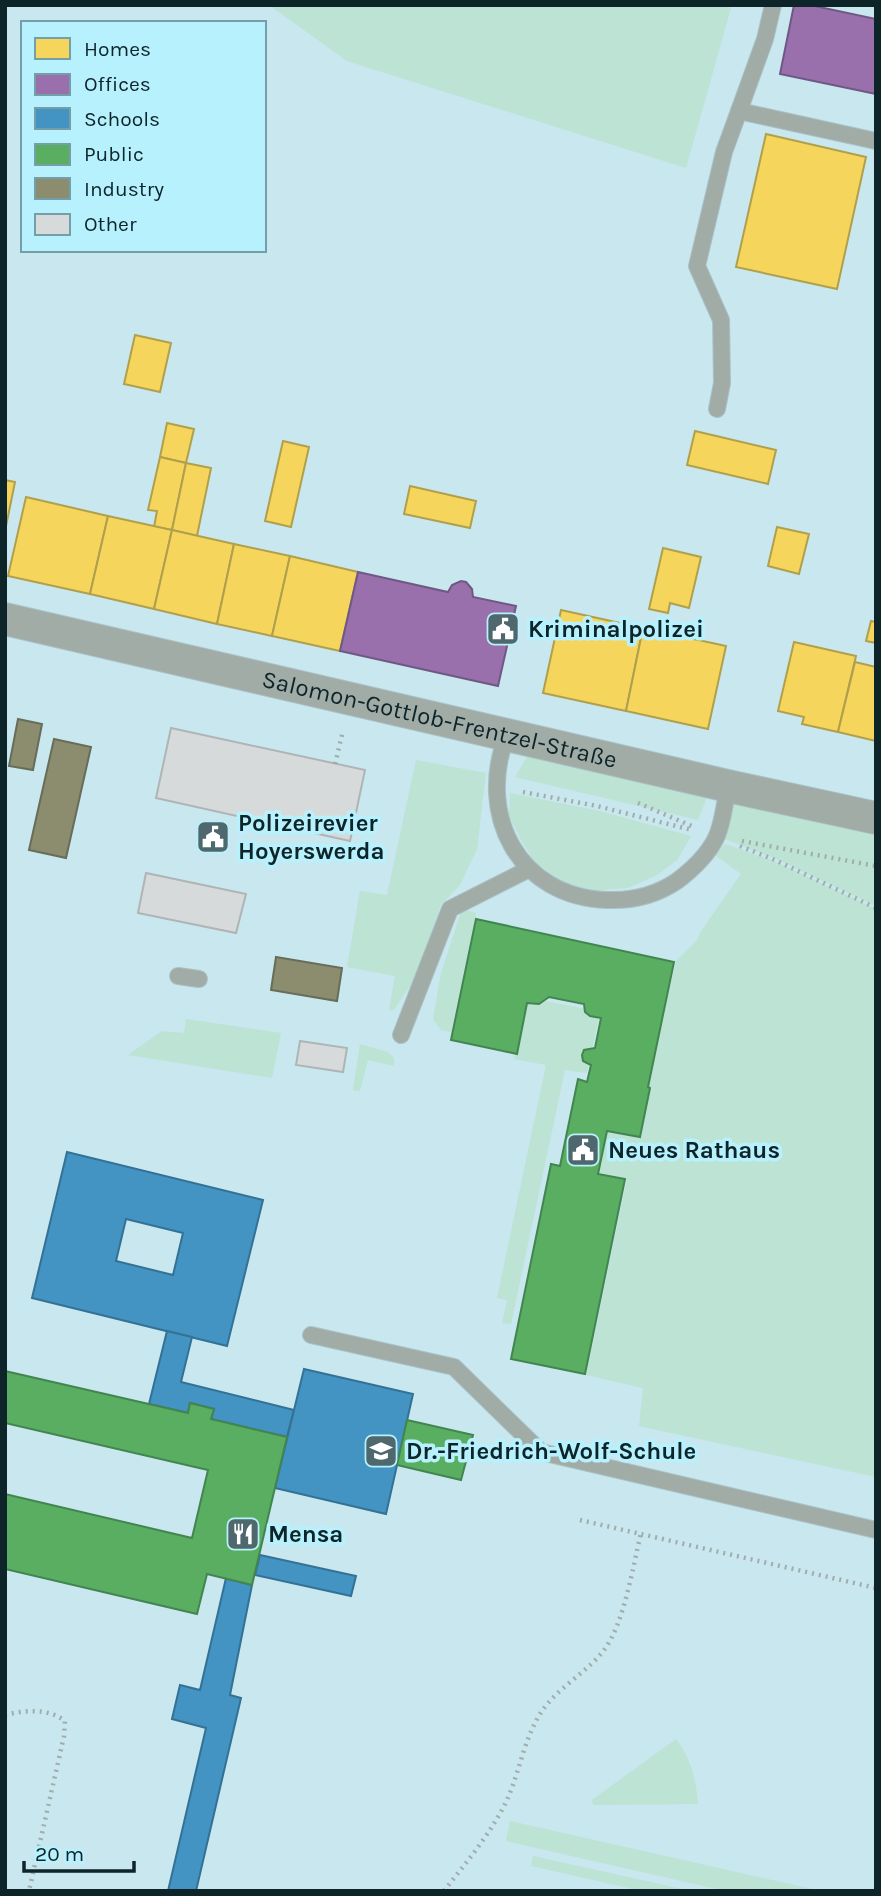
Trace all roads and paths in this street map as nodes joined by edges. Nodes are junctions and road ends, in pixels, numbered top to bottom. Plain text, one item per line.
1 (773, 5) edge
2 (739, 111) junction
3 (876, 141) edge
4 (717, 409) dead end
5 (5, 619) edge
6 (344, 730) dead end
7 (507, 735) junction
8 (335, 764) dead end
9 (728, 786) junction
10 (876, 818) edge
11 (717, 837) junction
12 (876, 866) edge
13 (529, 869) junction
14 (177, 976) dead end
15 (199, 979) dead end
16 (401, 1035) dead end
17 (311, 1335) dead end
18 (580, 1520) dead end
19 (876, 1530) edge
20 (642, 1533) junction
21 (876, 1588) edge
22 (5, 1715) edge
23 (29, 1891) edge
24 (444, 1891) edge

1 - 2 lane
2 - 3 lane
2 - 4 lane
5 - 7 street, Salomon-Gottlob-Frentzel-Straße
6 - 8 path
7 - 9 street, Salomon-Gottlob-Frentzel-Straße
7 - 13 lane
9 - 10 street, Salomon-Gottlob-Frentzel-Straße
9 - 11 lane
11 - 12 path
11 - 13 lane
13 - 16 lane
14 - 15 lane
17 - 19 lane
18 - 20 path
20 - 21 path
20 - 24 path
22 - 23 path

